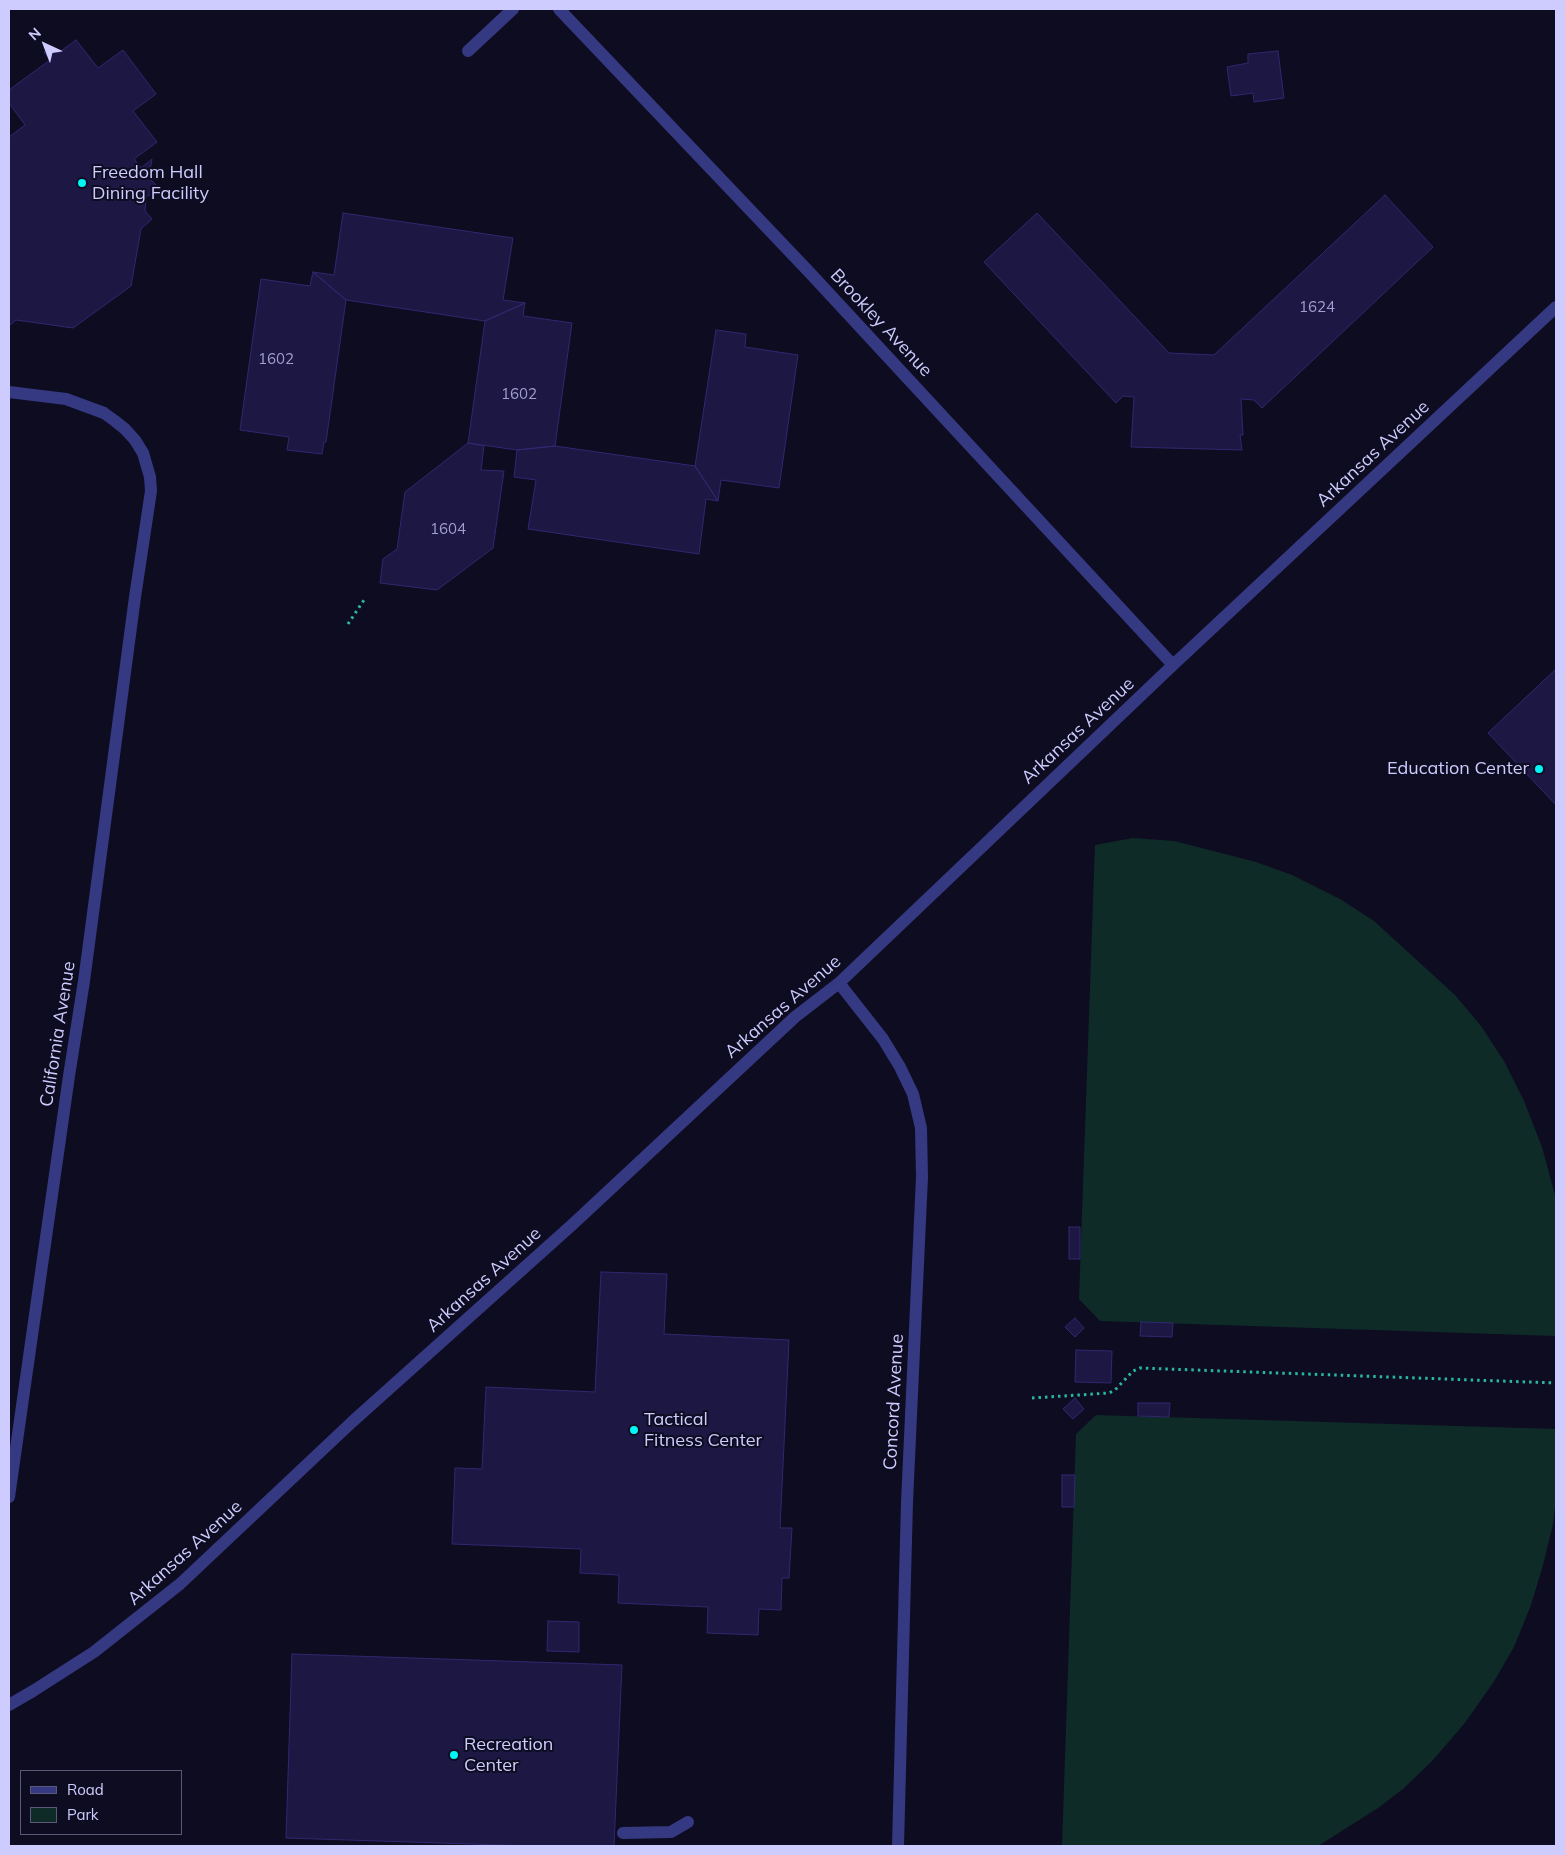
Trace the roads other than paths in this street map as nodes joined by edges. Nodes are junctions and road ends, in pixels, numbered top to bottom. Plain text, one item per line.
1 (513, 9) edge
2 (558, 9) edge
3 (468, 51) dead end
4 (1556, 307) edge
5 (9, 392) edge
6 (1173, 665) junction
7 (839, 983) junction
8 (9, 1497) edge
9 (9, 1705) edge
10 (688, 1822) dead end
11 (622, 1833) dead end
12 (898, 1846) edge

1 - 3 street
2 - 6 street, Brookley Avenue
4 - 6 street, Arkansas Avenue
5 - 8 street, California Avenue
6 - 7 street, Arkansas Avenue
7 - 9 street, Arkansas Avenue
7 - 12 street, Concord Avenue
10 - 11 street

